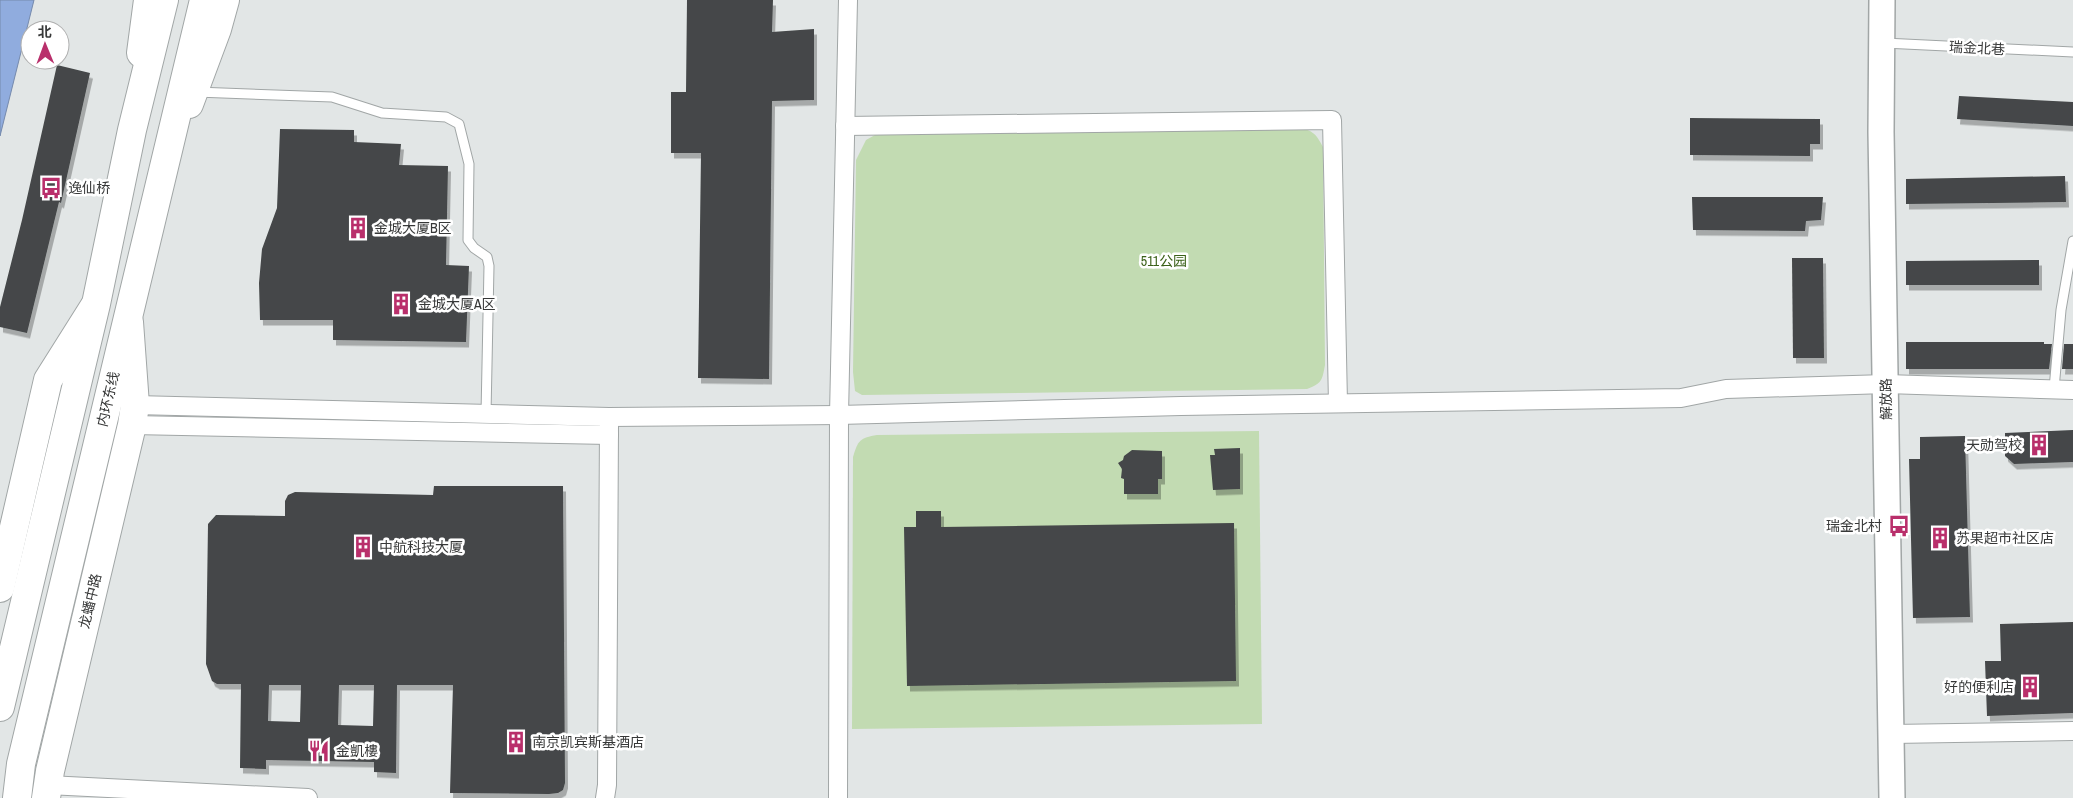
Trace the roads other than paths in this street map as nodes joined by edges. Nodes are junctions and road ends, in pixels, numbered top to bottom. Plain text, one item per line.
1 (148, 0) edge
2 (164, 0) edge
3 (204, 0) edge
4 (225, 0) edge
5 (848, 0) edge
6 (1882, 0) edge
7 (1882, 43) junction
8 (2073, 52) edge
9 (193, 92) junction
10 (845, 126) junction
11 (132, 130) junction
12 (163, 173) junction
13 (2073, 241) edge
14 (96, 304) junction
15 (129, 312) junction
16 (1886, 384) junction
17 (2054, 389) junction
18 (2073, 390) edge
19 (1338, 403) junction
20 (486, 414) junction
21 (134, 415) junction
22 (839, 415) junction
23 (609, 417) junction
24 (609, 435) junction
25 (0, 588) edge
26 (0, 706) edge
27 (2073, 731) edge
28 (1892, 734) junction
29 (47, 792) edge
30 (17, 798) edge
31 (308, 798) edge
32 (605, 798) edge
33 (838, 798) edge
34 (1892, 798) edge

1 - 11 main road
2 - 11 main road
3 - 12 main road, 内环东线
4 - 9 main road
5 - 10 street
6 - 7 street, 解放路
7 - 8 lane, 瑞金北巷
7 - 16 street, 解放路
9 - 12 main road
9 - 20 lane
10 - 19 street
10 - 22 street
11 - 14 main road
12 - 15 main road, 内环东线
13 - 17 lane
14 - 25 main road
14 - 26 main road
15 - 21 main road, 龙蟠中路
15 - 30 main road, 内环东线
16 - 17 street
16 - 19 street
16 - 28 street, 解放路
17 - 18 street
19 - 22 street
20 - 21 street
20 - 23 street
21 - 24 street
21 - 29 main road, 龙蟠中路
22 - 23 street
22 - 33 street
23 - 24 street
24 - 32 street
27 - 28 street
28 - 34 street, 解放路
29 - 31 street

